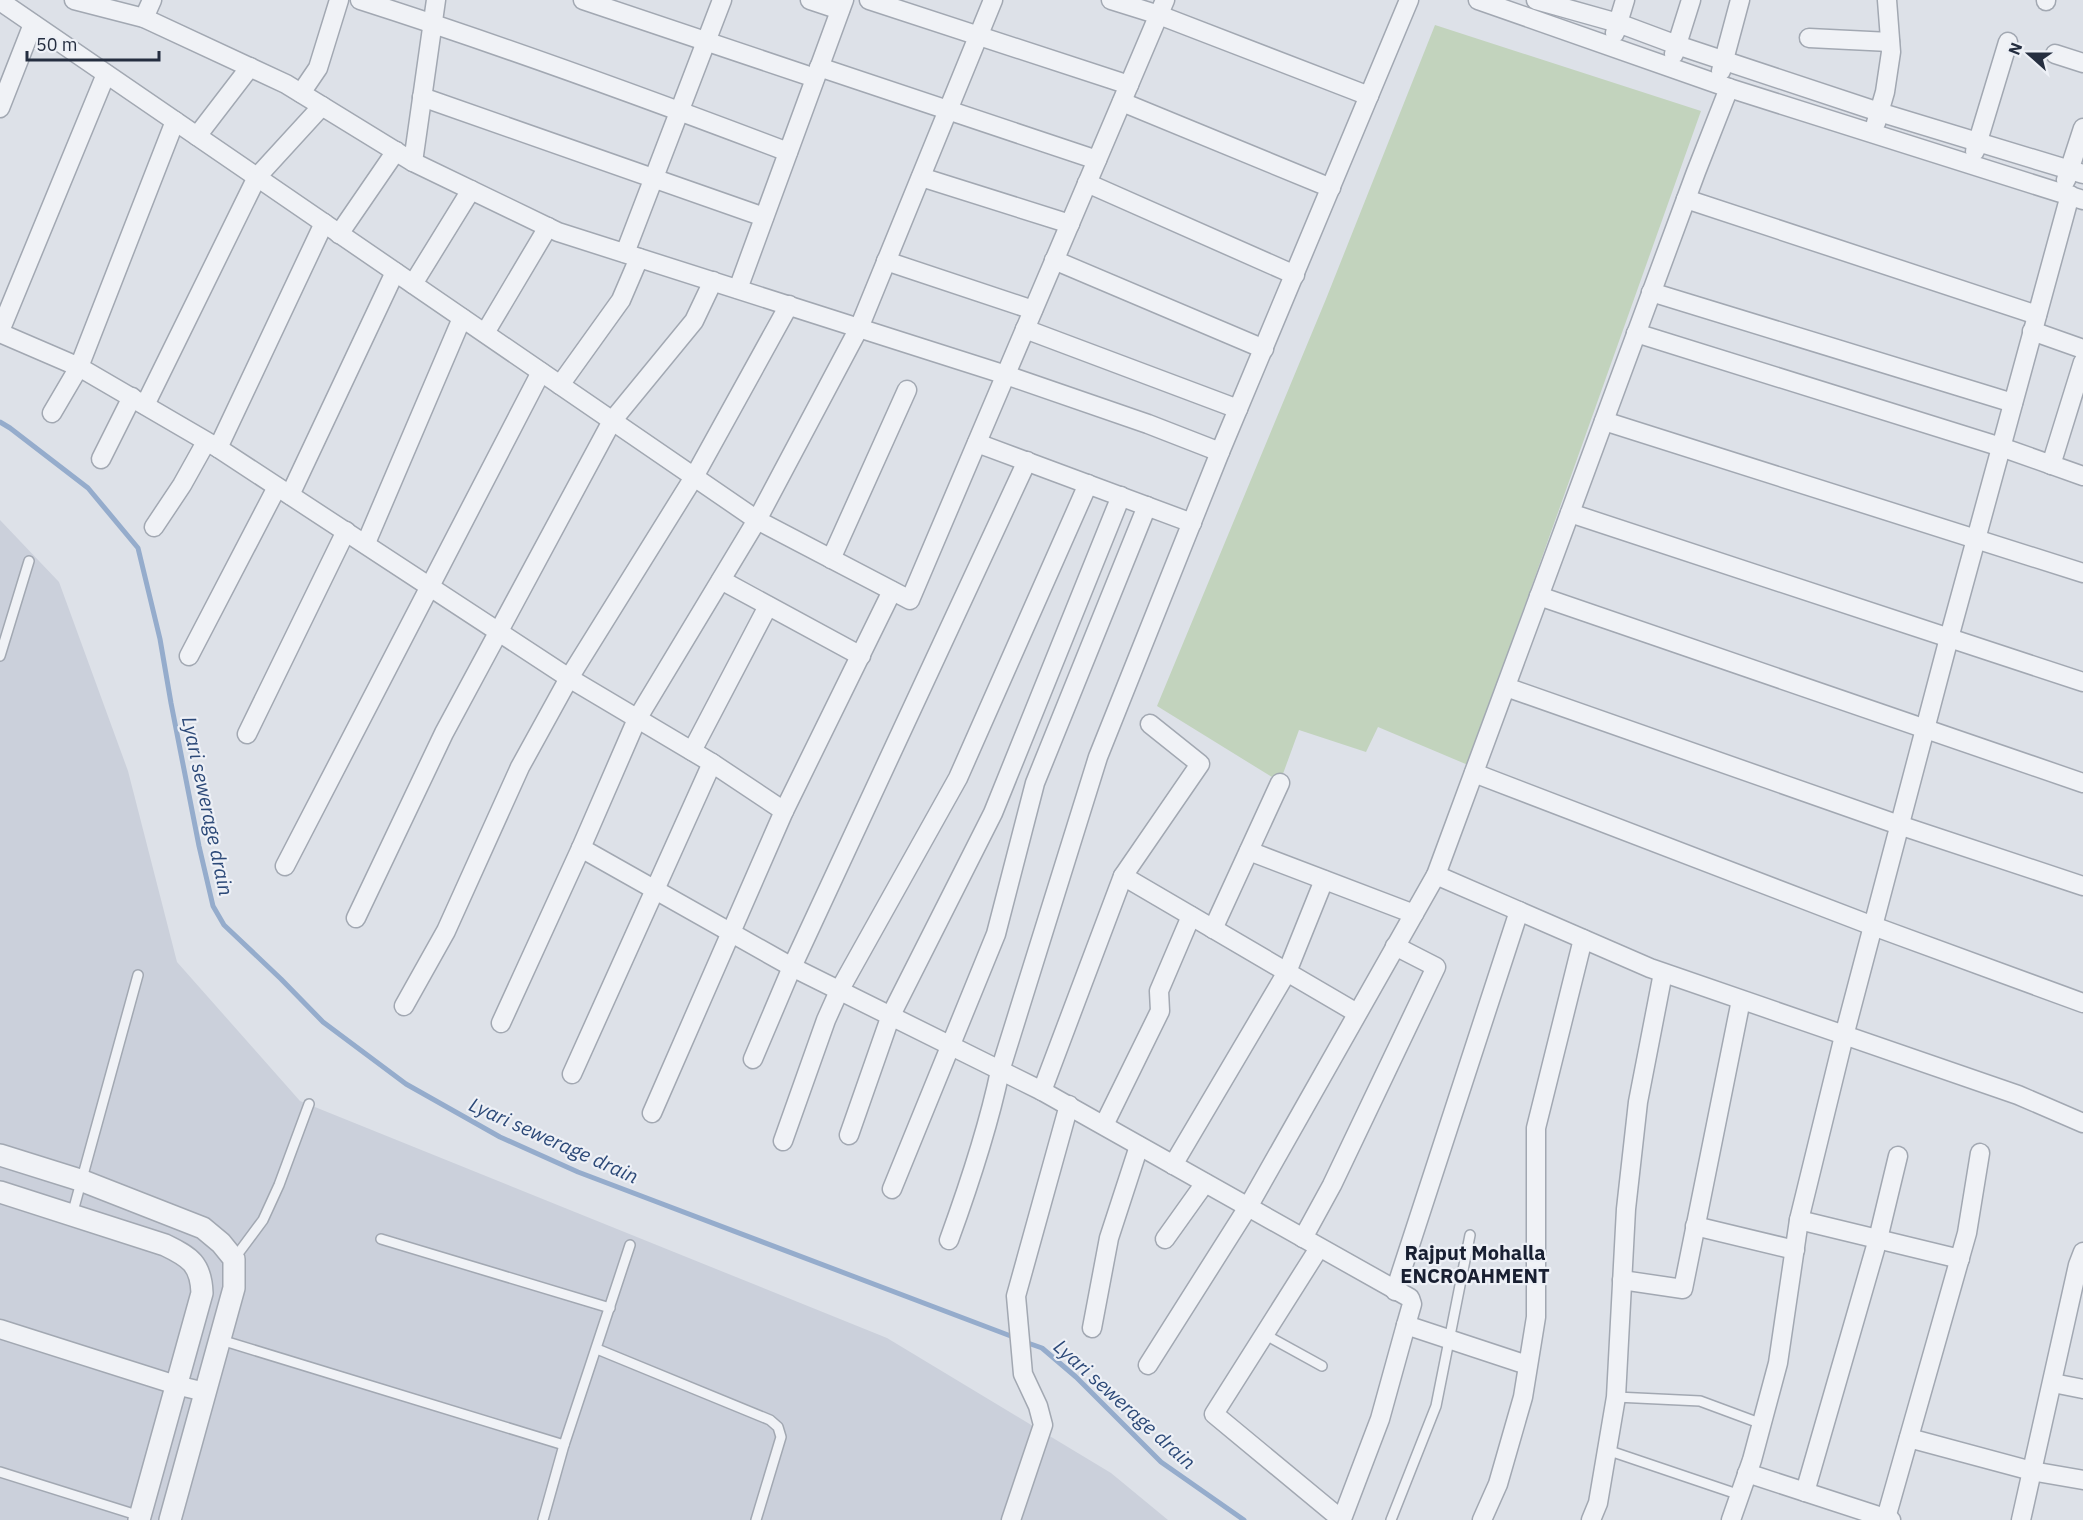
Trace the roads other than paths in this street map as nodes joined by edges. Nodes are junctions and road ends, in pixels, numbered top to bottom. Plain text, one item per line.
1 (152, 0) edge
2 (339, 0) edge
3 (360, 0) edge
4 (436, 0) edge
5 (583, 0) edge
6 (722, 0) edge
7 (810, 0) edge
8 (869, 0) edge
9 (993, 0) edge
10 (1111, 0) edge
11 (1409, 0) edge
12 (1478, 0) edge
13 (1536, 0) edge
14 (1625, 0) edge
15 (1691, 0) edge
16 (1740, 0) edge
17 (1887, 0) edge
18 (0, 1) edge
19 (85, 1) edge
20 (842, 5) edge
21 (1162, 7) edge
22 (144, 18) junction
23 (1530, 18) junction
24 (432, 23) junction
25 (1618, 23) junction
26 (33, 24) junction
27 (978, 36) junction
28 (1809, 38) dead end
29 (706, 42) junction
30 (1890, 42) junction
31 (2008, 42) dead end
32 (1677, 45) junction
33 (1611, 46) junction
34 (2055, 54) dead end
35 (1724, 60) junction
36 (2083, 63) edge
37 (250, 67) junction
38 (1670, 67) junction
39 (817, 73) junction
40 (106, 74) junction
41 (1724, 86) junction
42 (301, 93) junction
43 (1125, 93) junction
44 (1369, 96) junction
45 (422, 97) junction
46 (322, 106) junction
47 (0, 108) edge
48 (948, 110) junction
49 (680, 111) junction
50 (1880, 111) junction
51 (174, 121) junction
52 (2083, 128) edge
53 (1874, 133) junction
54 (197, 136) junction
55 (1978, 141) junction
56 (396, 151) junction
57 (788, 152) junction
58 (1097, 160) junction
59 (413, 162) junction
60 (1971, 164) junction
61 (2076, 172) edge
62 (257, 177) junction
63 (921, 177) junction
64 (654, 178) junction
65 (1087, 183) junction
66 (1331, 188) junction
67 (471, 190) junction
68 (2072, 196) edge
69 (1686, 199) junction
70 (764, 217) junction
71 (1070, 224) junction
72 (548, 227) junction
73 (332, 228) junction
74 (632, 256) junction
75 (1054, 260) junction
76 (886, 261) junction
77 (395, 272) junction
78 (1294, 274) junction
79 (713, 281) junction
80 (413, 284) junction
81 (738, 289) junction
82 (1651, 292) junction
83 (789, 305) junction
84 (1033, 310) junction
85 (462, 318) junction
86 (2035, 323) junction
87 (859, 328) junction
88 (1025, 328) junction
89 (0, 332) edge
90 (485, 333) junction
91 (1636, 333) junction
92 (1263, 349) junction
93 (2083, 349) edge
94 (2083, 362) edge
95 (79, 367) junction
96 (541, 372) junction
97 (1006, 375) junction
98 (560, 385) junction
99 (907, 390) dead end
100 (138, 401) junction
101 (2013, 403) junction
102 (1238, 409) junction
103 (52, 413) dead end
104 (1604, 420) junction
105 (612, 421) junction
106 (977, 443) junction
107 (212, 445) junction
108 (2001, 447) junction
109 (1221, 452) junction
110 (101, 459) dead end
111 (1027, 461) junction
112 (2051, 465) junction
113 (2083, 476) edge
114 (694, 477) junction
115 (1088, 484) junction
116 (283, 491) junction
117 (1120, 496) junction
118 (1148, 506) junction
119 (1570, 513) junction
120 (757, 520) junction
121 (1192, 523) junction
122 (154, 527) dead end
123 (346, 531) junction
124 (1975, 540) junction
125 (366, 543) junction
126 (831, 559) junction
127 (29, 561) dead end
128 (2083, 573) edge
129 (721, 580) junction
130 (430, 589) junction
131 (892, 591) junction
132 (1539, 596) junction
133 (768, 606) junction
134 (497, 631) junction
135 (1949, 638) junction
136 (0, 656) edge
137 (189, 656) dead end
138 (861, 656) junction
139 (568, 678) junction
140 (2083, 682) edge
141 (1506, 687) junction
142 (637, 719) junction
143 (1150, 724) dead end
144 (1925, 729) junction
145 (247, 734) dead end
146 (692, 751) junction
147 (712, 763) junction
148 (1474, 773) junction
149 (1280, 783) dead end
150 (2083, 783) edge
151 (784, 811) junction
152 (1899, 825) junction
153 (581, 848) junction
154 (1249, 851) junction
155 (285, 866) dead end
156 (1436, 875) junction
157 (1123, 876) junction
158 (1324, 880) junction
159 (2083, 886) edge
160 (655, 889) junction
161 (1519, 911) junction
162 (1414, 914) junction
163 (1191, 916) junction
164 (356, 918) dead end
165 (1873, 926) junction
166 (1214, 929) junction
167 (731, 934) junction
168 (1583, 939) junction
169 (1395, 946) junction
170 (792, 967) junction
171 (1287, 972) junction
172 (1663, 973) junction
173 (138, 975) dead end
174 (839, 991) junction
175 (1741, 1000) junction
176 (2083, 1003) edge
177 (404, 1006) dead end
178 (1357, 1013) junction
179 (891, 1015) junction
180 (501, 1023) dead end
181 (1844, 1036) junction
182 (950, 1047) junction
183 (753, 1059) dead end
184 (1000, 1071) junction
185 (572, 1074) dead end
186 (1042, 1090) junction
187 (309, 1104) dead end
188 (1069, 1105) junction
189 (652, 1113) dead end
190 (2083, 1123) edge
191 (1104, 1125) junction
192 (849, 1135) dead end
193 (783, 1141) dead end
194 (1138, 1146) junction
195 (1980, 1153) dead end
196 (0, 1155) edge
197 (1898, 1156) dead end
198 (1173, 1166) junction
199 (83, 1181) junction
200 (1205, 1183) junction
201 (892, 1189) dead end
202 (0, 1192) edge
203 (1248, 1207) junction
204 (72, 1215) junction
205 (1799, 1220) junction
206 (1695, 1226) junction
207 (1470, 1235) dead end
208 (1303, 1238) junction
209 (381, 1239) dead end
210 (1166, 1239) dead end
211 (1878, 1239) junction
212 (949, 1240) dead end
213 (630, 1245) dead end
214 (1320, 1248) junction
215 (1795, 1250) junction
216 (2083, 1252) edge
217 (234, 1259) junction
218 (1960, 1259) junction
219 (1622, 1280) junction
220 (1395, 1291) junction
221 (610, 1308) junction
222 (1406, 1325) junction
223 (1092, 1328) dead end
224 (0, 1329) edge
225 (1264, 1334) junction
226 (221, 1340) junction
227 (1449, 1340) junction
228 (597, 1349) junction
229 (1148, 1365) dead end
230 (1527, 1365) junction
231 (1322, 1366) dead end
232 (2053, 1383) junction
233 (176, 1385) junction
234 (2083, 1389) edge
235 (205, 1392) junction
236 (1616, 1397) junction
237 (1762, 1424) junction
238 (1909, 1438) junction
239 (564, 1445) junction
240 (1607, 1450) junction
241 (2032, 1471) junction
242 (0, 1472) edge
243 (1747, 1473) junction
244 (2083, 1480) edge
245 (1805, 1492) junction
246 (1740, 1495) junction
247 (139, 1518) edge
248 (1889, 1519) edge
249 (170, 1520) edge
250 (543, 1520) edge
251 (756, 1520) edge
252 (1011, 1520) edge
253 (1342, 1520) edge
254 (1391, 1520) edge
255 (1482, 1520) edge
256 (1591, 1520) edge
257 (1731, 1520) edge
258 (2021, 1520) edge

1 - 22 street
2 - 42 street
3 - 24 street
4 - 24 street
5 - 29 street
6 - 29 street
7 - 20 street
8 - 27 street
9 - 27 street
10 - 21 street
11 - 44 street
12 - 23 street
13 - 23 street
13 - 25 street
14 - 25 street
15 - 32 street
16 - 35 street
17 - 30 street
18 - 26 street
19 - 22 street
20 - 39 street
21 - 43 street
21 - 44 street
22 - 37 street
23 - 33 street
24 - 45 street
24 - 49 street
25 - 32 street
25 - 33 street
26 - 40 street
26 - 47 street
27 - 43 street
27 - 48 street
28 - 30 street
29 - 39 street
29 - 49 street
30 - 50 street
31 - 55 street
32 - 35 street
32 - 38 street
33 - 38 street
34 - 36 street
35 - 41 street
35 - 50 street
37 - 42 street
37 - 54 street
38 - 41 street
39 - 48 street
39 - 57 street
40 - 51 street
40 - 89 street
41 - 53 street
41 - 69 street
42 - 46 street
43 - 58 street
43 - 66 street
44 - 66 street
45 - 59 street
45 - 64 street
46 - 56 street
46 - 62 street
48 - 58 street
48 - 63 street
49 - 57 street
49 - 64 street
50 - 53 street
50 - 55 street
51 - 54 street
51 - 95 street
52 - 61 street
53 - 60 street
54 - 62 street
55 - 60 street
55 - 61 street
56 - 59 street
56 - 73 street
57 - 70 street
58 - 65 street
59 - 67 street
60 - 68 street
61 - 68 street
62 - 73 street
62 - 100 street
63 - 71 street
63 - 76 street
64 - 70 street
64 - 74 street
65 - 71 street
65 - 78 street
66 - 78 street
67 - 72 street
67 - 80 street
68 - 86 street
69 - 82 street
69 - 86 street
70 - 81 street
71 - 75 street
72 - 74 street
72 - 90 street
73 - 77 street
73 - 107 street
74 - 79 street
74 - 98 street
75 - 84 street
75 - 92 street
76 - 84 street
76 - 87 street
77 - 80 street
77 - 116 street
78 - 92 street
79 - 81 street
79 - 105 street
80 - 85 street
81 - 83 street
82 - 91 street
82 - 101 street
83 - 87 street
83 - 114 street
84 - 88 street
85 - 90 street
85 - 125 street
86 - 93 street
86 - 101 street
87 - 97 street
87 - 120 street
88 - 97 street
88 - 102 street
89 - 95 street
90 - 96 street
91 - 104 street
91 - 108 street
92 - 102 street
94 - 112 street
95 - 100 street
95 - 103 street
96 - 98 street
96 - 130 street
97 - 106 street
97 - 109 street
98 - 105 street
99 - 126 street
100 - 107 street
100 - 110 street
101 - 108 street
102 - 109 street
104 - 119 street
104 - 124 street
105 - 114 street
105 - 134 street
106 - 111 street
106 - 131 street
107 - 116 street
107 - 122 street
108 - 112 street
108 - 124 street
109 - 121 street
111 - 115 street
111 - 170 street
112 - 113 street
114 - 120 street
114 - 139 street
115 - 117 street
115 - 174 street
116 - 123 street
116 - 137 street
117 - 118 street
117 - 179 street
118 - 121 street
118 - 182 street
119 - 132 street
119 - 135 street
120 - 126 street
120 - 129 street
121 - 184 street
123 - 125 street
123 - 145 street
124 - 128 street
124 - 135 street
125 - 130 street
126 - 131 street
127 - 136 lane
129 - 133 street
129 - 142 street
130 - 134 street
130 - 155 street
131 - 138 street
132 - 141 street
132 - 144 street
133 - 138 street
133 - 146 street
134 - 139 street
134 - 164 street
135 - 140 street
135 - 144 street
138 - 151 street
139 - 142 street
139 - 177 street
141 - 148 street
141 - 152 street
142 - 146 street
142 - 153 street
143 - 157 street
144 - 150 street
144 - 152 street
146 - 147 street
147 - 151 street
147 - 160 street
148 - 156 street
148 - 165 street
149 - 154 street
151 - 167 street
152 - 159 street
152 - 165 street
153 - 160 street
153 - 180 street
154 - 158 street
154 - 166 street
156 - 161 street
156 - 162 street
157 - 163 street
157 - 186 street
158 - 162 street
158 - 171 street
160 - 167 street
160 - 185 street
161 - 168 street
161 - 220 street
162 - 169 street
163 - 166 street
163 - 191 street
165 - 176 street
165 - 181 street
166 - 171 street
167 - 170 street
167 - 189 street
168 - 172 street
168 - 230 street
169 - 178 street
169 - 208 street
170 - 174 street
170 - 183 street
171 - 178 street
171 - 198 street
172 - 175 street
172 - 219 street
173 - 199 lane
174 - 179 street
174 - 193 street
175 - 181 street
175 - 206 street
178 - 203 street
179 - 182 street
179 - 192 street
181 - 190 street
181 - 205 street
182 - 184 street
182 - 201 street
184 - 186 street
184 - 212 street
186 - 188 street
187 - 217 lane
188 - 191 street
188 - 252 street
191 - 194 street
194 - 198 street
194 - 223 street
195 - 218 street
196 - 199 street
197 - 211 street
198 - 200 street
199 - 204 lane
199 - 217 street
200 - 203 street
200 - 210 street
202 - 204 street
203 - 208 street
203 - 229 street
204 - 233 street
205 - 211 street
205 - 215 street
206 - 215 street
206 - 219 street
207 - 227 lane
208 - 214 street
209 - 221 lane
211 - 218 street
211 - 245 street
213 - 221 lane
214 - 220 street
214 - 225 street
215 - 237 street
216 - 232 street
217 - 226 street
218 - 238 street
219 - 236 street
220 - 222 street
221 - 228 lane
222 - 227 street
222 - 253 street
224 - 233 street
225 - 231 lane
225 - 253 street
226 - 235 street
226 - 239 lane
227 - 230 street
227 - 254 lane
228 - 239 lane
228 - 251 lane
230 - 255 street
232 - 234 street
232 - 241 street
233 - 235 street
233 - 247 street
235 - 249 street
236 - 237 lane
236 - 240 street
237 - 243 street
238 - 241 street
238 - 248 street
239 - 250 lane
240 - 246 lane
240 - 256 street
241 - 244 street
241 - 258 street
242 - 247 lane
243 - 245 street
243 - 246 street
245 - 248 street
246 - 257 street

